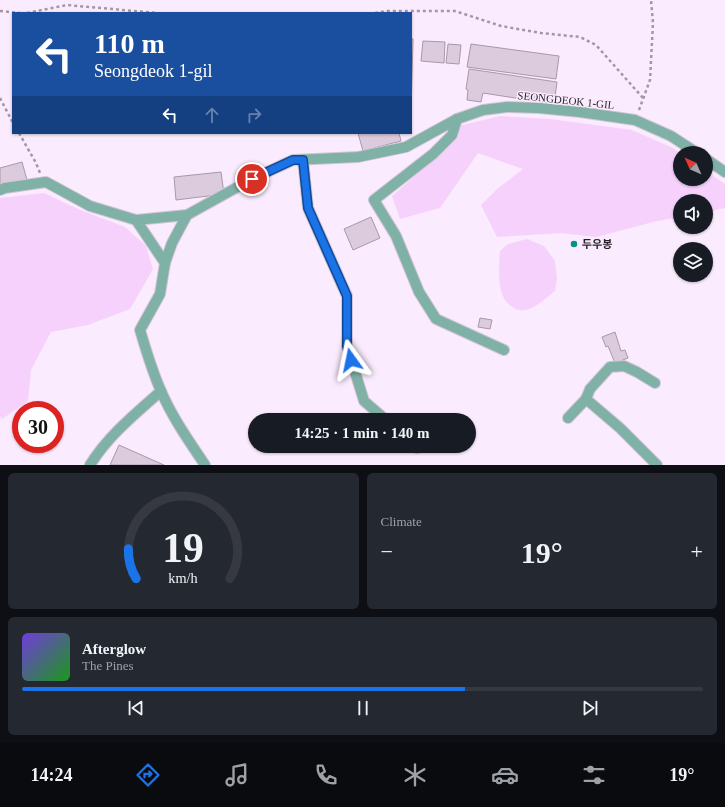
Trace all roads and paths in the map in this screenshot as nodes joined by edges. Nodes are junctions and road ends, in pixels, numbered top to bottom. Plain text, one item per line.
1 (651, 0) edge
2 (0, 11) edge
3 (12, 12) edge
4 (32, 12) edge
5 (146, 12) edge
6 (381, 12) edge
7 (0, 98) edge
8 (643, 98) junction
9 (457, 119) junction
10 (635, 120) junction
11 (12, 121) edge
12 (20, 134) edge
13 (686, 146) edge
14 (303, 160) junction
15 (713, 164) edge
16 (725, 172) edge
17 (46, 182) junction
18 (0, 190) edge
19 (187, 216) junction
20 (136, 220) junction
21 (165, 262) junction
22 (504, 350) dead end
23 (655, 383) dead end
24 (161, 391) junction
25 (586, 399) junction
26 (378, 413) edge
27 (568, 418) dead end
28 (90, 465) edge
29 (205, 465) edge
30 (657, 465) edge

1 - 8 path
2 - 3 path
4 - 5 path
6 - 8 path
7 - 11 path
8 - 10 path
9 - 10 street, SEONGDEOK 1-GIL
9 - 14 street, SEONGDEOK 1-GIL
9 - 22 street
10 - 13 street, SEONGDEOK 1-GIL
12 - 17 path
14 - 19 street, SEONGDEOK 1-GIL
14 - 26 street
15 - 16 street
17 - 18 street
17 - 20 street, SEONGDEOK 1-GIL
19 - 20 street, SEONGDEOK 1-GIL
19 - 21 street
20 - 21 street
21 - 24 street
23 - 25 street
24 - 28 street
24 - 29 street
25 - 27 street
25 - 30 street

